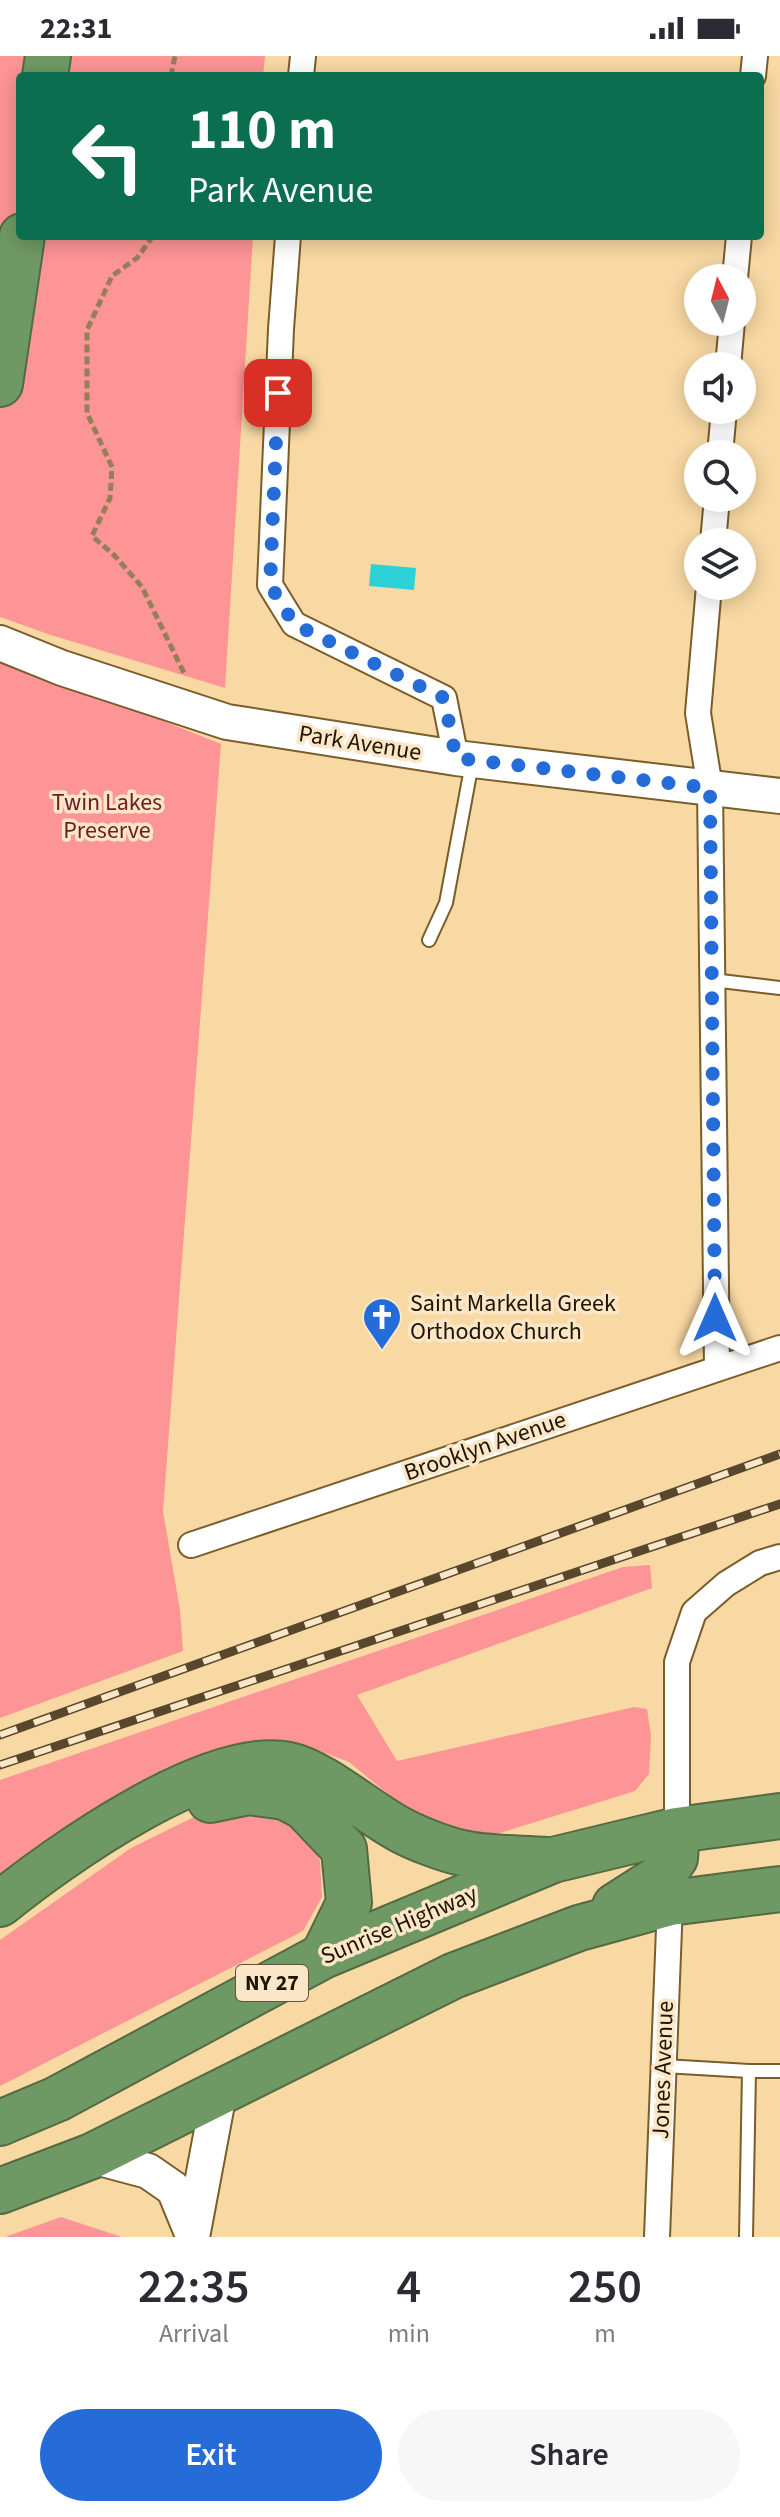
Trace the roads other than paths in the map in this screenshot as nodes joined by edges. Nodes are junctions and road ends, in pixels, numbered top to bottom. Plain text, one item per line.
1 (21, 240) edge
2 (288, 240) edge
3 (739, 240) edge
4 (736, 264) edge
5 (0, 384) edge
6 (708, 600) edge
7 (0, 643) edge
8 (464, 759) junction
9 (710, 788) junction
10 (780, 796) edge
11 (429, 940) dead end
12 (712, 980) junction
13 (780, 988) edge
14 (780, 1348) edge
15 (717, 1369) junction
16 (191, 1545) dead end
17 (780, 1557) edge
18 (780, 1816) edge
19 (677, 1830) junction
20 (553, 1860) junction
21 (780, 1889) edge
22 (670, 1903) junction
23 (0, 1904) edge
24 (0, 1927) edge
25 (579, 1928) junction
26 (323, 1956) junction
27 (664, 2066) junction
28 (749, 2071) junction
29 (780, 2071) edge
30 (219, 2093) junction
31 (0, 2123) edge
32 (92, 2156) junction
33 (0, 2191) edge
34 (192, 2235) edge
35 (657, 2237) edge
36 (746, 2237) edge

1 - 5 highway
2 - 8 street
3 - 4 street
6 - 9 street
7 - 8 street, Park Avenue
8 - 9 street, Park Avenue
8 - 11 lane
9 - 10 street, Park Avenue
9 - 12 street
12 - 13 lane
12 - 15 street
14 - 15 street, Brooklyn Avenue
15 - 16 street, Brooklyn Avenue
17 - 19 street
18 - 19 highway, Sunrise Highway / NY 27
19 - 20 highway, Sunrise Highway / NY 27
19 - 25 highway
20 - 23 highway
20 - 26 highway, Sunrise Highway / NY 27
21 - 22 highway
22 - 25 highway
22 - 27 street, Jones Avenue
24 - 26 highway
25 - 30 highway
26 - 31 highway, Sunrise Highway / NY 27
27 - 28 lane
27 - 35 street, Jones Avenue
28 - 29 lane
28 - 36 lane
30 - 32 highway
30 - 34 street
32 - 33 highway
32 - 34 street

